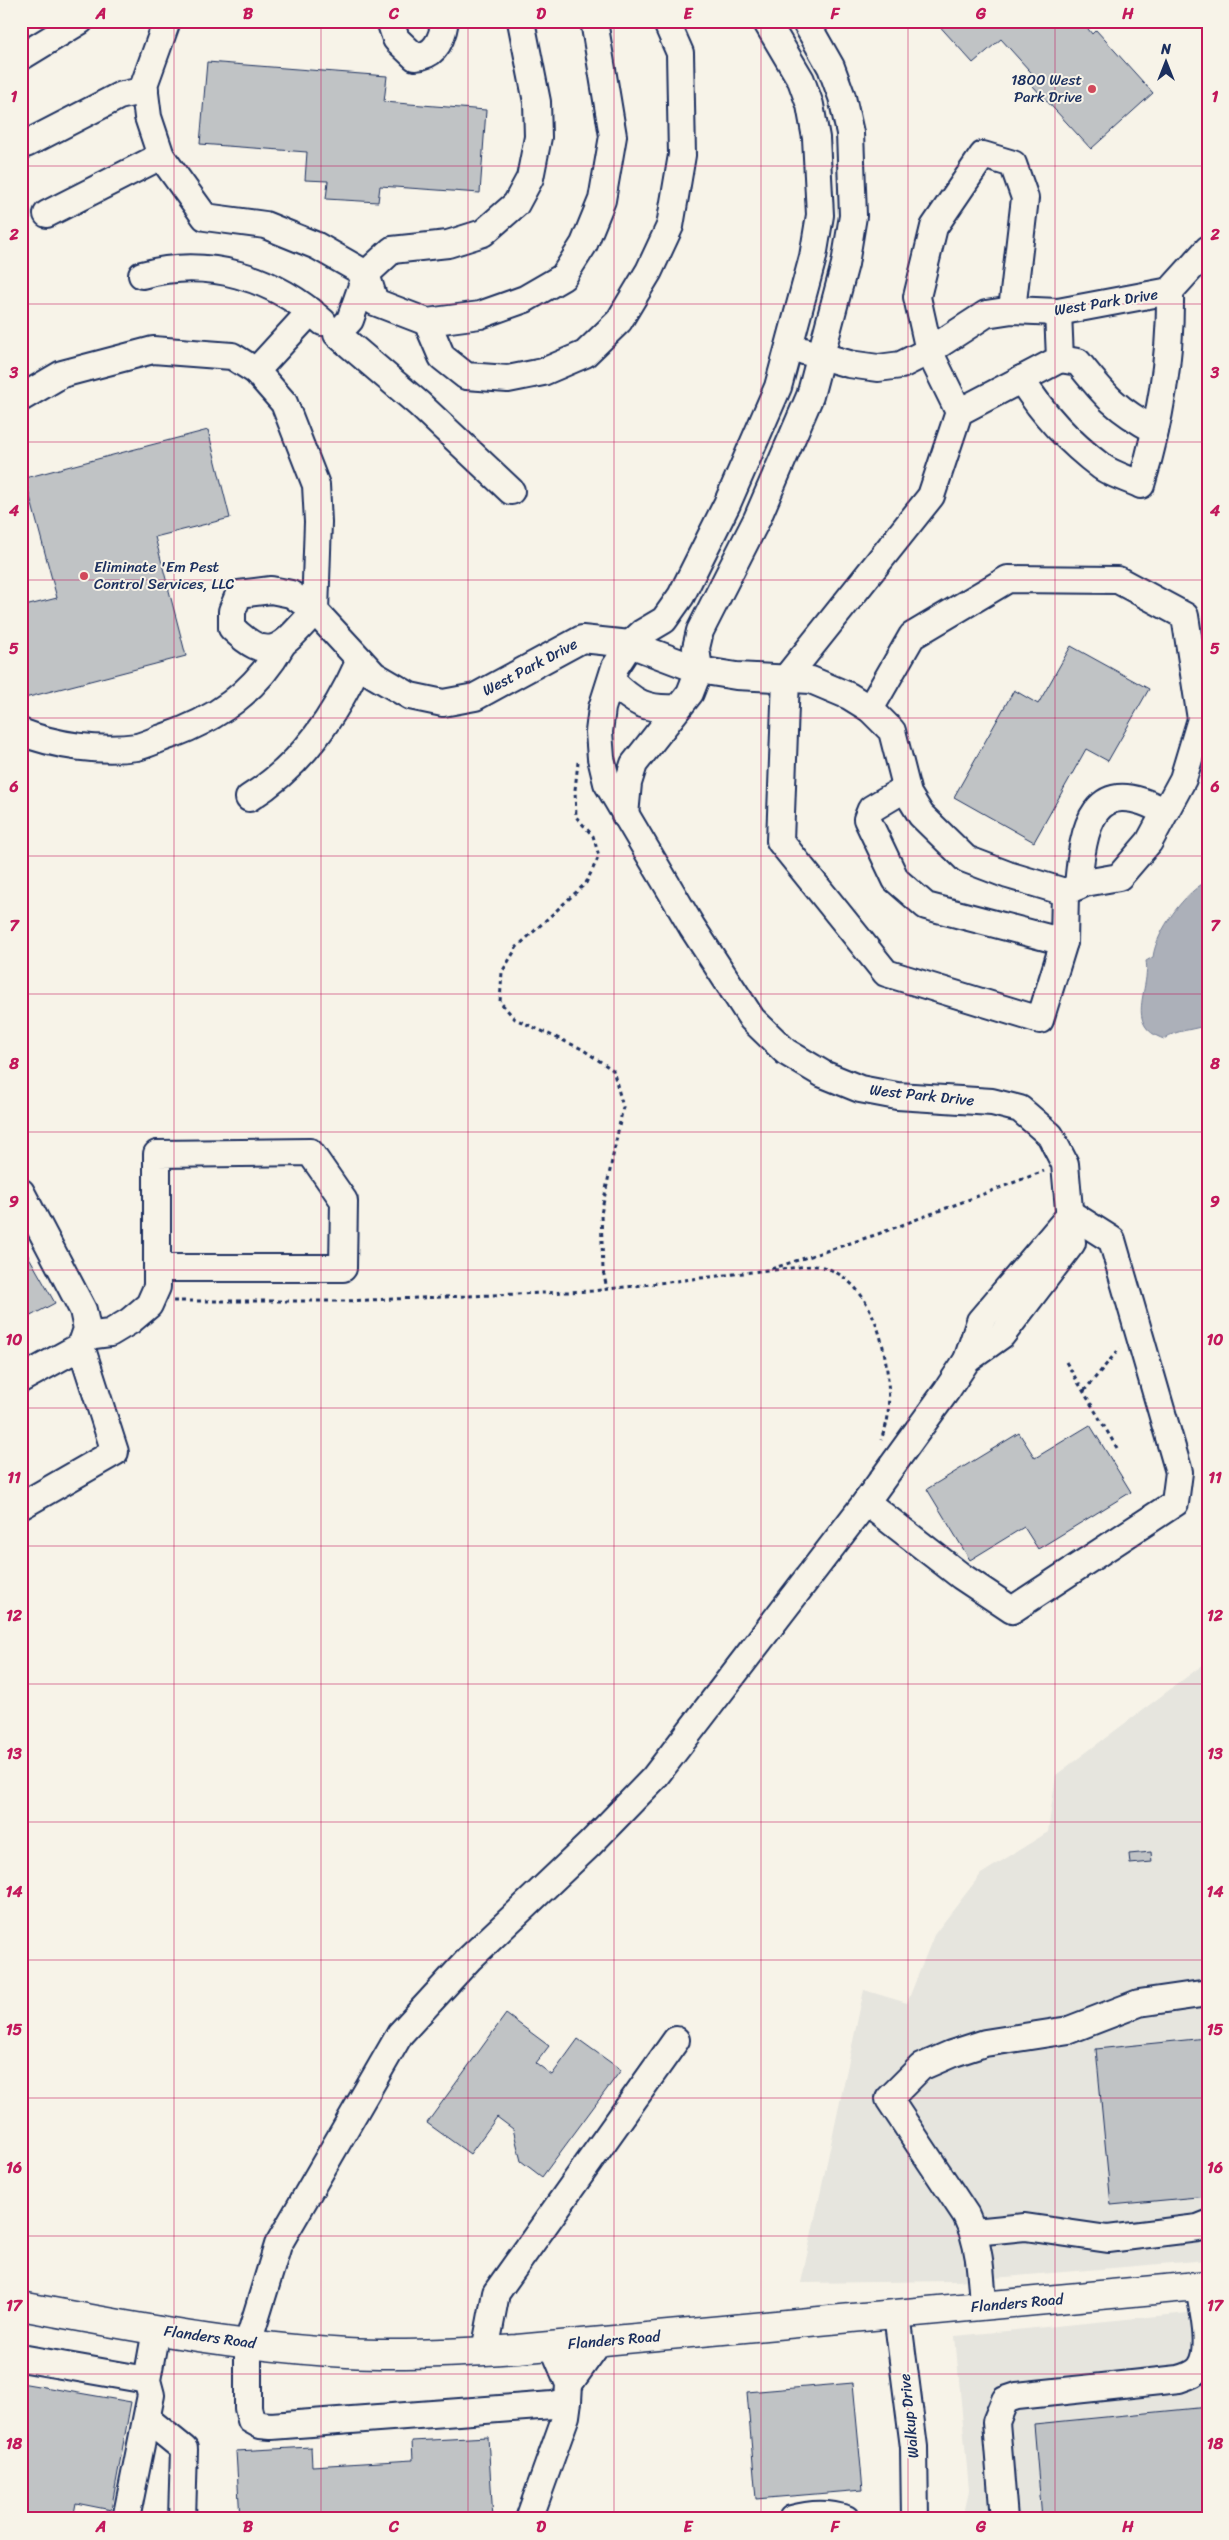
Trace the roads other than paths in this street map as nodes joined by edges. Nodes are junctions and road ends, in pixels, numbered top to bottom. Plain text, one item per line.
1 (80, 21) edge
2 (167, 21) edge
3 (390, 21) edge
4 (445, 21) edge
5 (521, 21) edge
6 (594, 21) edge
7 (666, 21) edge
8 (766, 21) edge
9 (805, 21) edge
10 (21, 56) edge
11 (145, 90) junction
12 (26, 144) dead end
13 (161, 156) junction
14 (47, 214) dead end
15 (1208, 249) edge
16 (366, 274) junction
17 (142, 275) dead end
18 (1170, 291) junction
19 (1012, 310) junction
20 (311, 311) junction
21 (1058, 312) junction
22 (427, 322) junction
23 (337, 334) junction
24 (790, 345) junction
25 (929, 352) junction
26 (821, 357) junction
27 (1060, 358) junction
28 (256, 371) junction
29 (1021, 379) junction
30 (21, 398) edge
31 (959, 412) junction
32 (1155, 430) junction
33 (511, 491) dead end
34 (315, 611) junction
35 (630, 644) junction
36 (282, 645) junction
37 (360, 660) junction
38 (699, 670) junction
39 (786, 678) junction
40 (612, 681) junction
41 (677, 708) junction
42 (870, 709) junction
43 (21, 732) edge
44 (906, 788) junction
45 (249, 798) dead end
46 (1165, 812) junction
47 (625, 815) junction
48 (1071, 889) junction
49 (1064, 942) junction
50 (21, 1192) edge
51 (1071, 1214) junction
52 (157, 1268) junction
53 (84, 1341) junction
54 (21, 1380) edge
55 (866, 1502) junction
56 (21, 1506) edge
57 (1208, 1993) edge
58 (676, 2040) dead end
59 (1208, 2224) edge
60 (974, 2232) junction
61 (1204, 2286) edge
62 (21, 2306) edge
63 (983, 2306) junction
64 (897, 2314) junction
65 (156, 2330) junction
66 (598, 2342) junction
67 (248, 2343) junction
68 (553, 2346) junction
69 (485, 2351) junction
70 (21, 2358) edge
71 (146, 2380) junction
72 (568, 2393) junction
73 (146, 2419) junction
74 (126, 2519) edge
75 (182, 2519) edge
76 (529, 2519) edge
77 (792, 2519) edge
78 (846, 2519) edge
79 (915, 2519) edge
80 (1004, 2519) edge

1 - 10 street
2 - 11 street
3 - 4 street
5 - 16 street
6 - 22 street
7 - 22 street
8 - 24 street, West Park Drive
9 - 26 street
11 - 12 street
11 - 13 street
13 - 14 street
13 - 16 street
15 - 18 street, West Park Drive
16 - 22 street
16 - 23 street
17 - 20 street
18 - 21 street, West Park Drive
18 - 32 street
19 - 21 street, West Park Drive
19 - 25 street, West Park Drive
19 - 25 street
20 - 23 street
20 - 28 street
21 - 27 street
23 - 33 street
24 - 26 street, West Park Drive
24 - 35 street, West Park Drive
25 - 26 street, West Park Drive
25 - 31 street
26 - 38 street
27 - 29 street
27 - 32 street
28 - 30 street
28 - 34 street
29 - 31 street
29 - 32 street
31 - 39 street
34 - 36 street
34 - 36 street, West Park Drive
34 - 37 street, West Park Drive
35 - 37 street, West Park Drive
35 - 38 street, West Park Drive
35 - 40 street, West Park Drive
36 - 43 street
37 - 45 street
38 - 39 street, West Park Drive
38 - 41 street
39 - 42 street, West Park Drive
39 - 49 street
40 - 41 street
40 - 47 street, West Park Drive
41 - 47 street
42 - 44 street, West Park Drive
42 - 46 street
44 - 48 street, West Park Drive
44 - 49 street
46 - 48 street
46 - 48 street
47 - 51 street, West Park Drive
48 - 49 street
50 - 53 street
51 - 55 street, West Park Drive
51 - 55 street
52 - 52 street
52 - 53 street
53 - 54 street
53 - 56 street
55 - 67 street, West Park Drive
57 - 60 street
58 - 69 street
59 - 60 street
60 - 63 street
61 - 63 main road, Flanders Road
61 - 80 street
62 - 65 main road, Flanders Road
63 - 64 main road, Flanders Road
64 - 66 main road, Flanders Road
64 - 79 street, Walkup Drive
65 - 67 main road, Flanders Road
65 - 71 street
66 - 68 main road, Flanders Road
66 - 72 street
67 - 69 main road, Flanders Road
67 - 72 street, West Park Drive
68 - 69 main road, Flanders Road
68 - 72 street
70 - 71 street
71 - 73 street
72 - 76 street
73 - 74 street
73 - 75 street
77 - 78 street

